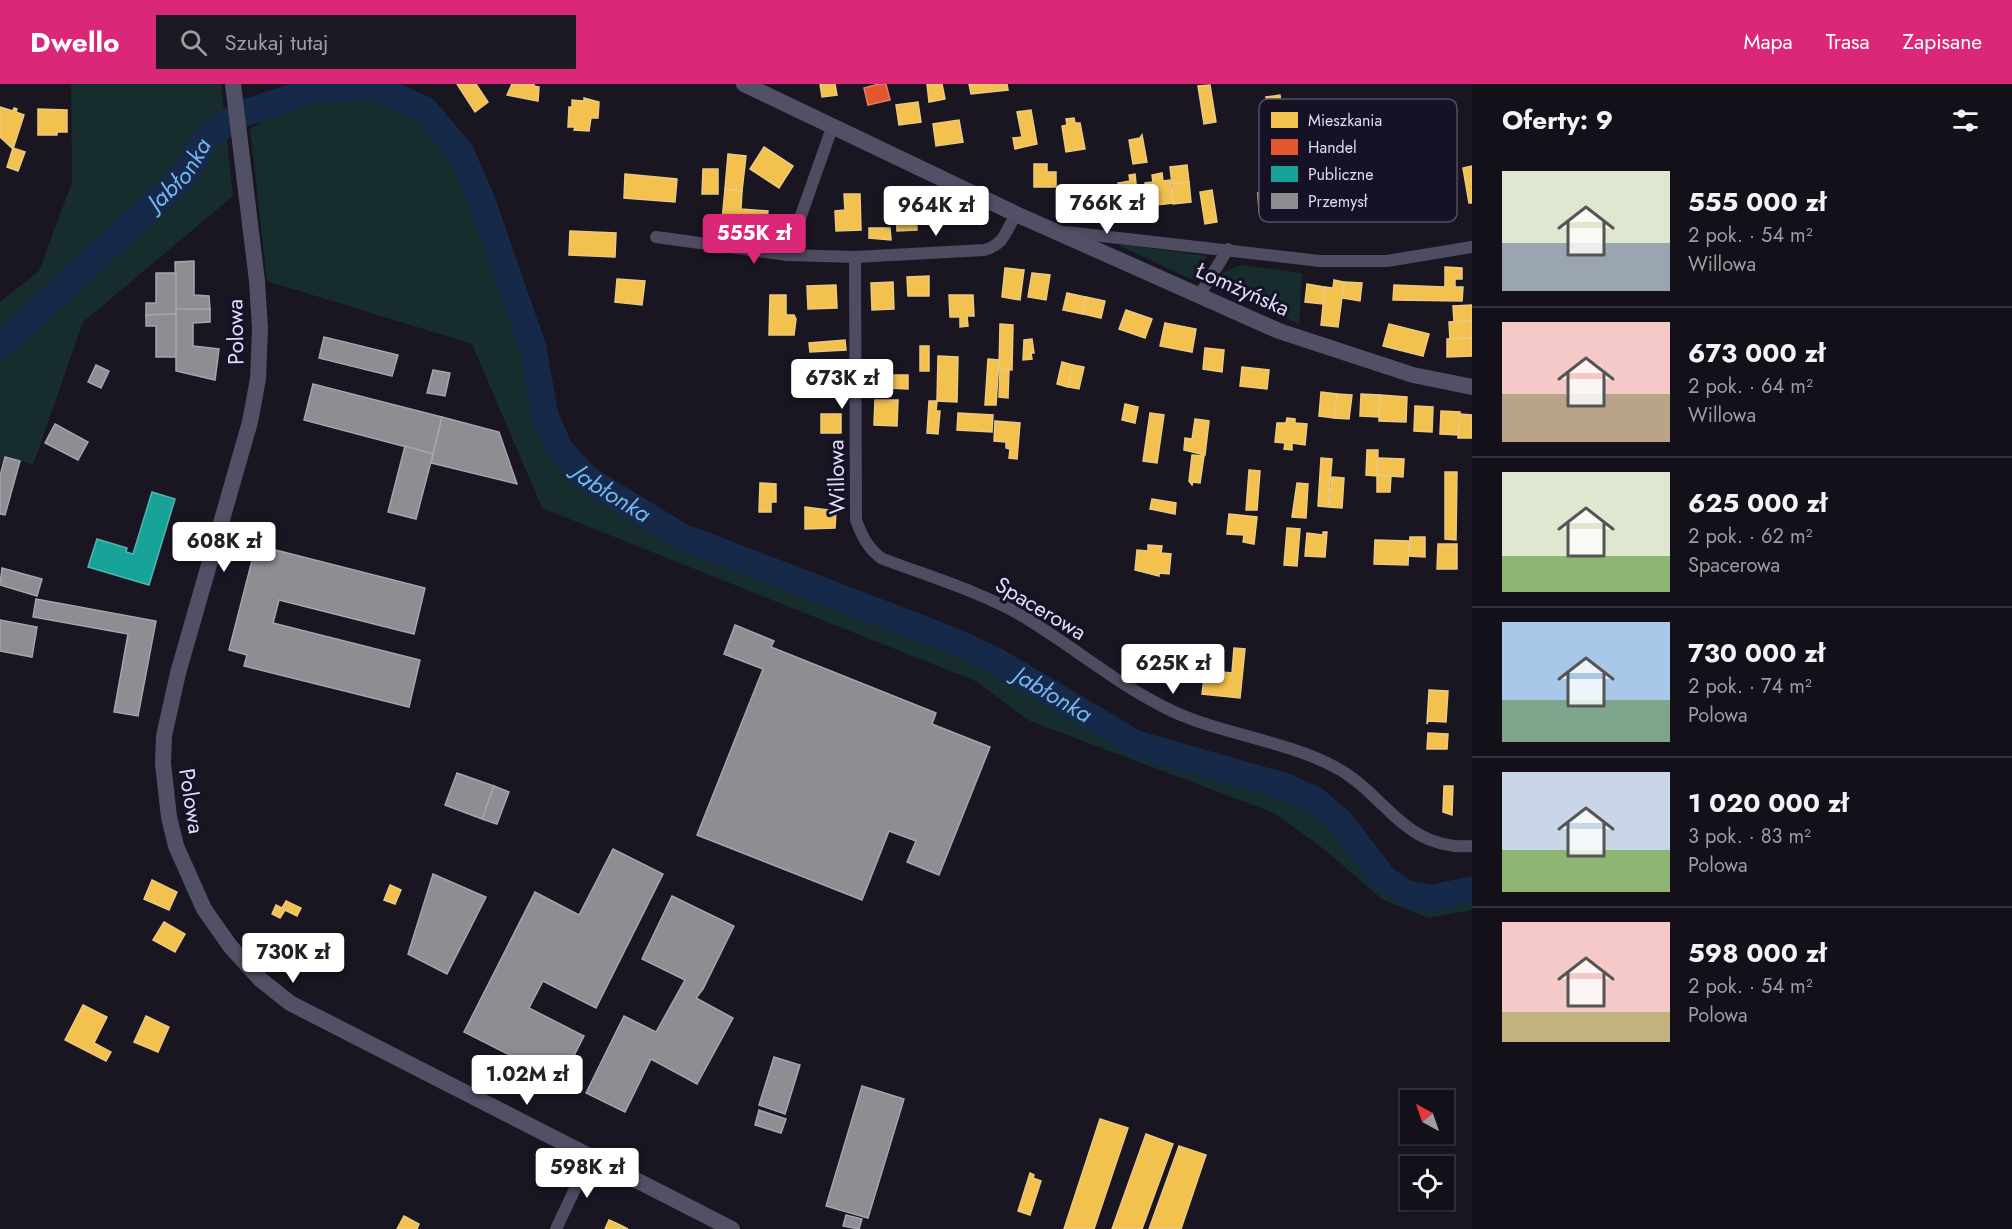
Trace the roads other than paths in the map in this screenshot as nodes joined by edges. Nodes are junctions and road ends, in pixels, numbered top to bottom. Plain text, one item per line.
1 (233, 84) edge
2 (744, 84) edge
3 (833, 125) junction
4 (1016, 214) junction
5 (1053, 231) junction
6 (656, 237) dead end
7 (1472, 248) edge
8 (1228, 249) junction
9 (787, 255) junction
10 (855, 256) junction
11 (1200, 294) junction
12 (1472, 387) edge
13 (871, 550) joint
14 (1472, 846) edge
15 (590, 1157) junction
16 (556, 1229) edge
17 (732, 1229) edge

1 - 15 street, Polowa
2 - 3 street, Łomżyńska
3 - 4 street, Łomżyńska
3 - 9 street
4 - 5 street, Łomżyńska
4 - 10 street
5 - 8 street
5 - 11 street, Łomżyńska
6 - 9 street
7 - 8 street
8 - 11 street
9 - 10 street
10 - 13 street, Willowa
11 - 12 street, Łomżyńska
13 - 14 street, Spacerowa
15 - 16 street
15 - 17 street, Polowa

